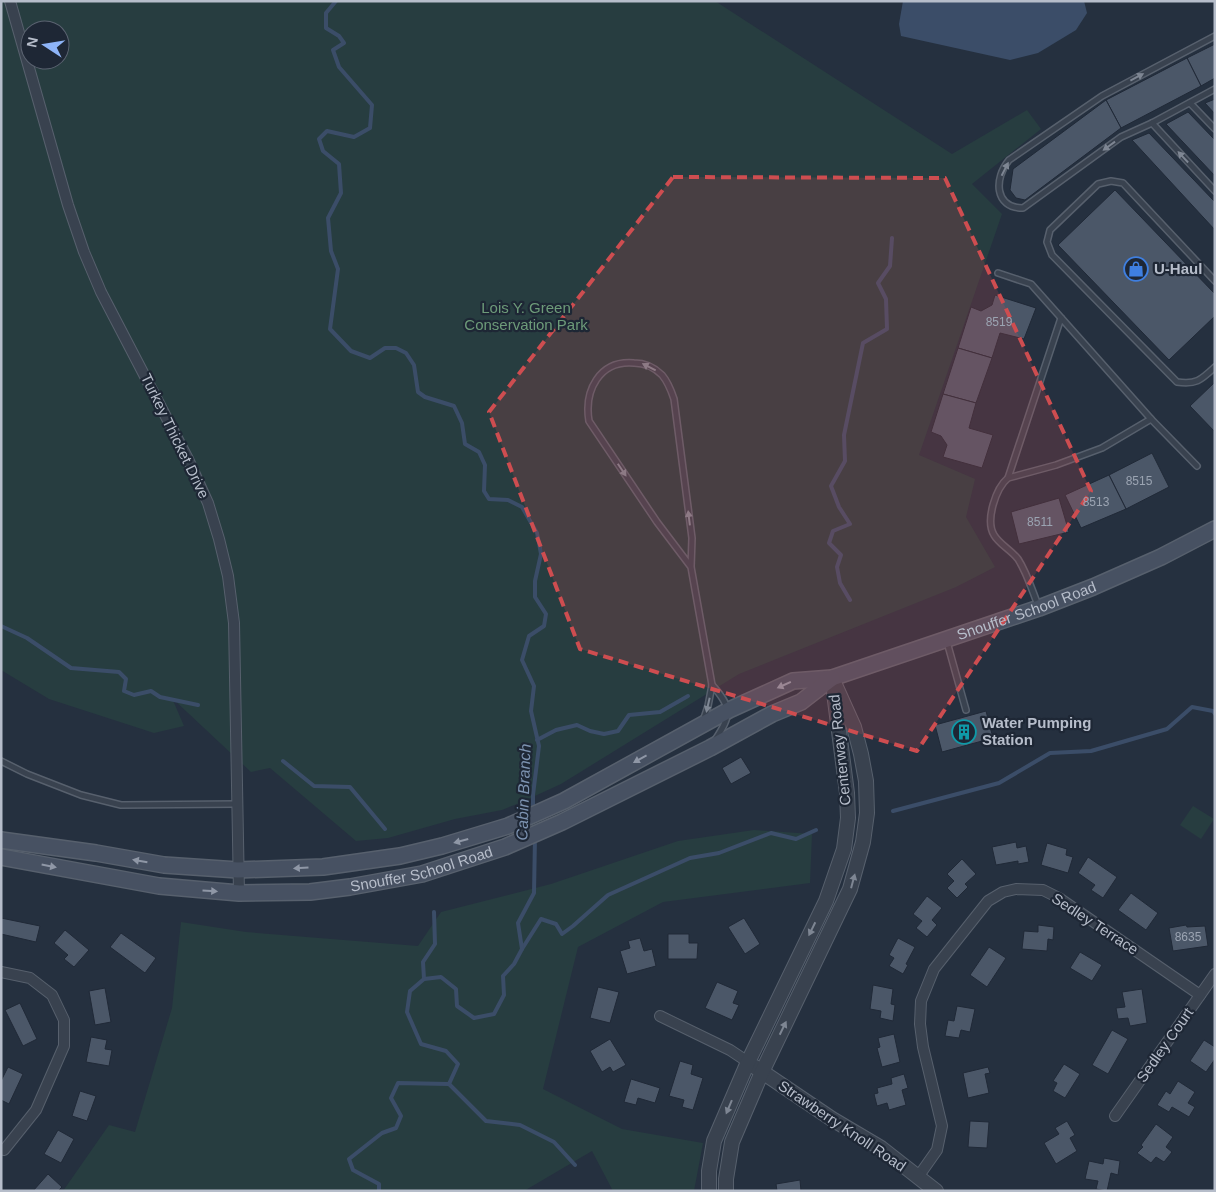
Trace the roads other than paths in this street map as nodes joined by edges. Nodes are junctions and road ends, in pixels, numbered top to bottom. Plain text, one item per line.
1 (10, 1) edge
2 (1215, 36) edge
3 (1215, 89) edge
4 (1190, 103) junction
5 (1152, 123) junction
6 (1215, 129) edge
7 (1215, 190) edge
8 (998, 272) dead end
9 (1215, 281) edge
10 (1061, 318) junction
11 (1215, 367) edge
12 (1151, 419) junction
13 (1197, 466) dead end
14 (1008, 478) junction
15 (1215, 528) edge
16 (691, 566) junction
17 (1039, 608) junction
18 (947, 639) junction
19 (832, 678) junction
20 (712, 685) junction
21 (728, 710) junction
22 (966, 710) dead end
23 (702, 726) junction
24 (710, 748) junction
25 (1, 762) edge
26 (236, 804) junction
27 (1, 840) edge
28 (1, 857) edge
29 (238, 870) junction
30 (239, 892) junction
31 (1, 972) edge
32 (1215, 974) edge
33 (1200, 995) junction
34 (660, 1016) dead end
35 (748, 1062) junction
36 (762, 1072) junction
37 (1115, 1116) dead end
38 (4, 1150) dead end
39 (918, 1177) junction
40 (709, 1191) edge
41 (726, 1191) edge
42 (936, 1191) edge

1 - 26 street, Turkey Thicket Drive
5 -> 2 lane
3 - 4 lane
4 - 5 lane
4 - 6 lane
7 -> 5 lane
8 - 10 lane
9 - 11 lane
10 - 12 lane
10 - 14 lane
12 - 13 lane
12 - 14 lane
14 - 17 lane
15 - 17 main road, Snouffer School Road
16 -> 16 lane
16 - 20 lane
17 - 18 main road, Snouffer School Road
18 - 19 main road, Snouffer School Road
18 - 22 lane
19 -> 21 main road, Snouffer School Road
19 - 24 main road, Snouffer School Road
19 -> 35 street, Centerway Road
36 -> 19 street, Centerway Road
20 - 21 lane
20 -> 23 lane
21 - 23 main road, Snouffer School Road
21 - 24 lane
23 -> 29 main road, Snouffer School Road
24 - 30 main road, Snouffer School Road
25 - 26 lane
26 - 29 street, Turkey Thicket Drive
29 -> 27 main road, Snouffer School Road
28 -> 30 main road, Snouffer School Road
29 - 30 street, Turkey Thicket Drive
31 - 38 street
32 - 33 street, Sedley Court
33 - 37 street, Sedley Court
33 - 39 street, Sedley Terrace
34 - 35 street
35 - 36 street, Strawberry Knoll Road
35 -> 40 street, Centerway Road
36 - 39 street, Strawberry Knoll Road
36 - 41 street, Centerway Road
39 - 42 street, Strawberry Knoll Road

